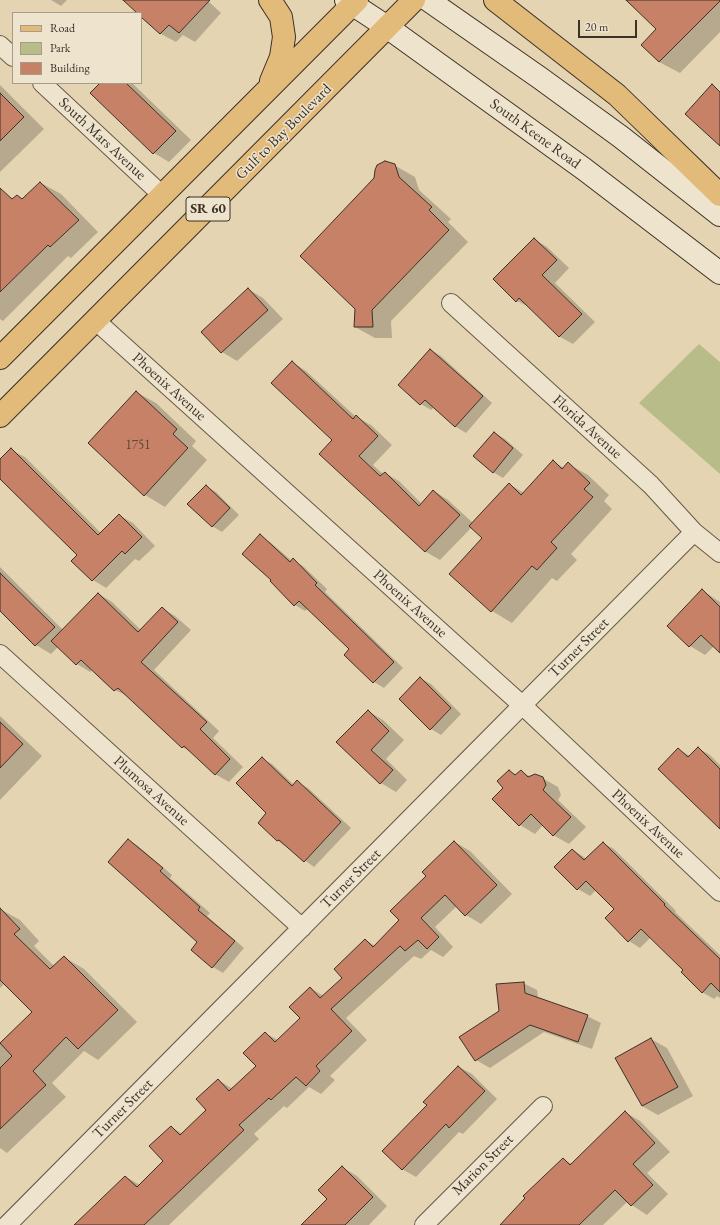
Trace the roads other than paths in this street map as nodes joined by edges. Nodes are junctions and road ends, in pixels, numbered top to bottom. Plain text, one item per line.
1 (270, 0) edge
2 (414, 0) edge
3 (428, 0) edge
4 (495, 0) edge
5 (352, 1) edge
6 (387, 27) junction
7 (0, 45) edge
8 (12, 56) edge
9 (43, 84) edge
10 (268, 88) junction
11 (162, 195) junction
12 (720, 196) edge
13 (720, 215) edge
14 (720, 273) edge
15 (451, 303) dead end
16 (96, 320) junction
17 (0, 358) edge
18 (0, 416) edge
19 (694, 532) junction
20 (720, 553) edge
21 (0, 654) edge
22 (522, 706) junction
23 (720, 892) edge
24 (302, 928) junction
25 (542, 1106) dead end
26 (7, 1225) edge
27 (424, 1225) edge

1 - 10 main road
2 - 6 main road, Gulf to Bay Boulevard / SR 60
3 - 13 main road
4 - 12 main road
5 - 6 main road, South Keene Road
5 - 10 main road, SR 60
6 - 14 main road, South Keene Road
6 - 16 main road, Gulf to Bay Boulevard / SR 60
7 - 8 street
9 - 11 street, South Mars Avenue
10 - 11 main road, SR 60
11 - 17 main road, SR 60
15 - 19 street, Florida Avenue
16 - 18 main road, Gulf to Bay Boulevard / SR 60
16 - 22 street, Phoenix Avenue
19 - 20 street, Florida Avenue
19 - 22 street, Turner Street
21 - 24 street, Plumosa Avenue
22 - 23 street, Phoenix Avenue
22 - 24 street, Turner Street
24 - 26 street, Turner Street
25 - 27 street, Marion Street

